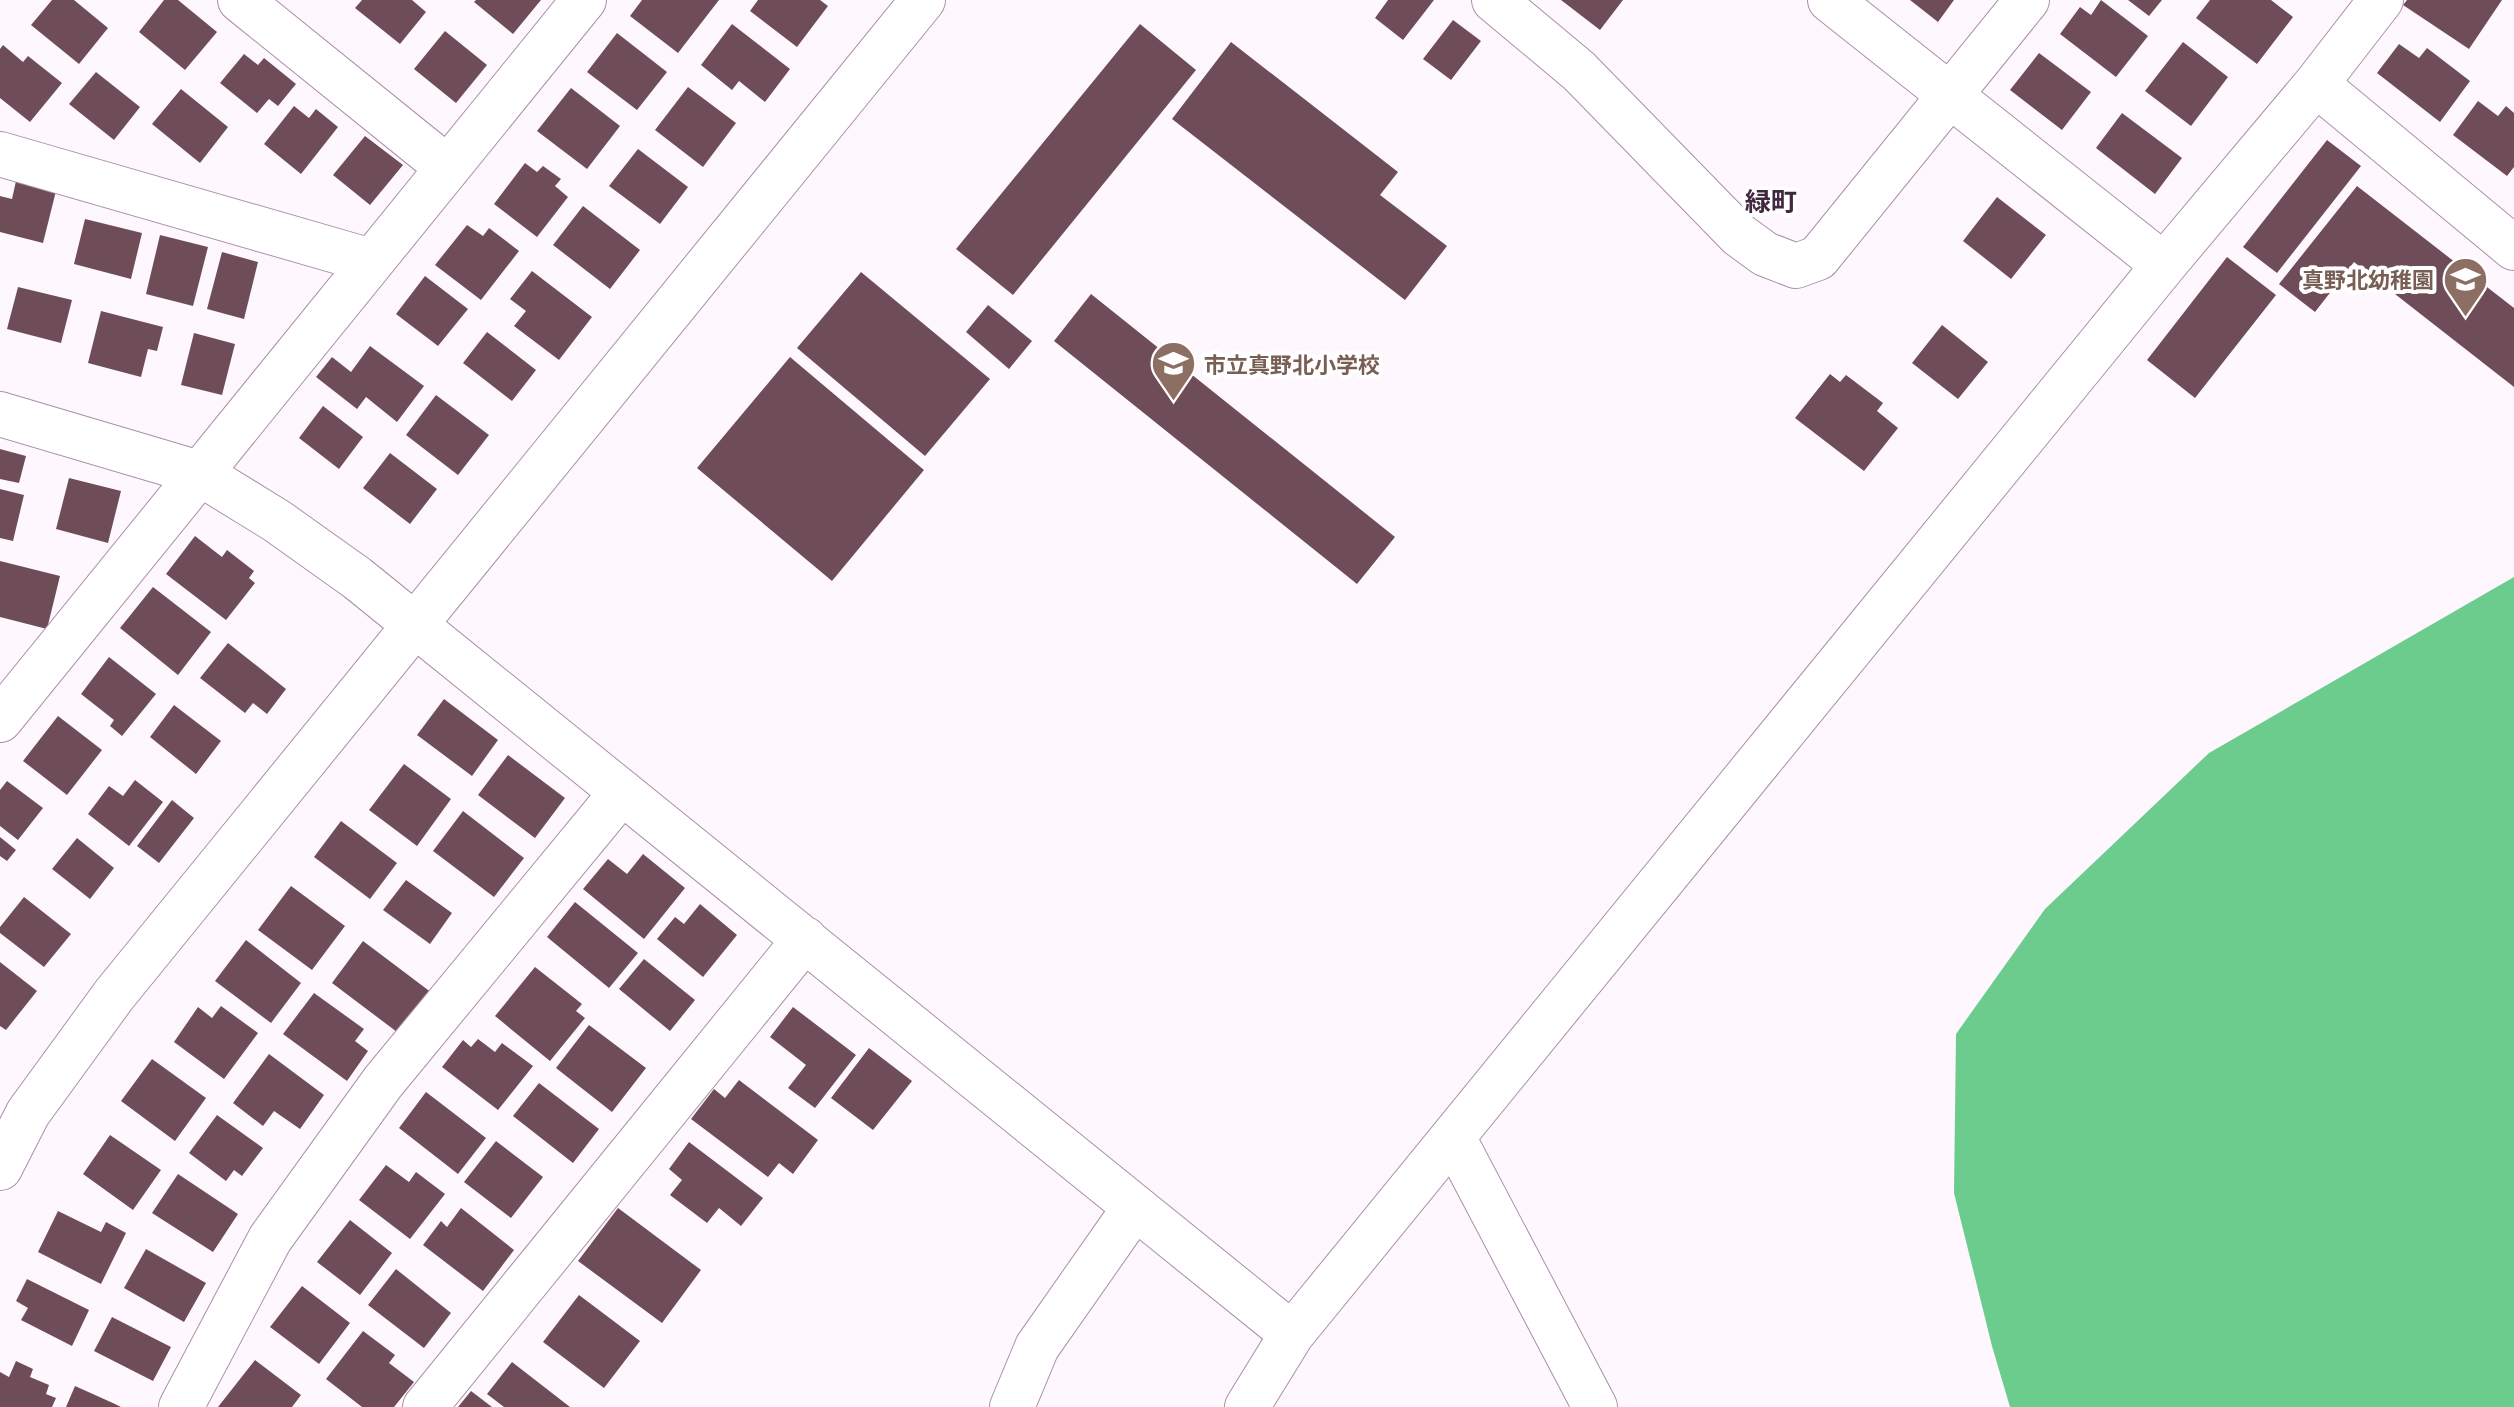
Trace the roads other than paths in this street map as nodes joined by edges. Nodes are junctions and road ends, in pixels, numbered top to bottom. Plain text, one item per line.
1 (240, 0) edge
2 (584, 0) edge
3 (923, 0) edge
4 (1494, 0) edge
5 (1830, 0) edge
6 (2027, 0) edge
7 (2381, 0) edge
8 (2316, 84) junction
9 (1950, 95) junction
10 (0, 154) edge
11 (448, 168) junction
12 (2511, 239) edge
13 (371, 261) junction
14 (2164, 265) junction
15 (0, 414) edge
16 (199, 473) junction
17 (415, 624) junction
18 (8, 695) edge
19 (622, 792) junction
20 (805, 939) junction
21 (1453, 1137) junction
22 (0, 1168) edge
23 (1135, 1207) junction
24 (1292, 1334) junction
25 (181, 1407) edge
26 (425, 1407) edge
27 (1012, 1407) edge
28 (1247, 1407) edge
29 (1595, 1407) edge

1 - 11 street
2 - 11 street
3 - 17 street
4 - 9 street
5 - 9 street
6 - 9 street
7 - 8 street
8 - 12 street
8 - 14 street
9 - 14 street
10 - 13 street
11 - 13 street
13 - 16 street
14 - 21 street
15 - 16 street
16 - 17 street
16 - 18 street
17 - 19 street
17 - 22 street
19 - 20 street
19 - 25 street
20 - 23 street
20 - 26 street
21 - 24 street
21 - 29 street
23 - 24 street
23 - 27 street
24 - 28 street

